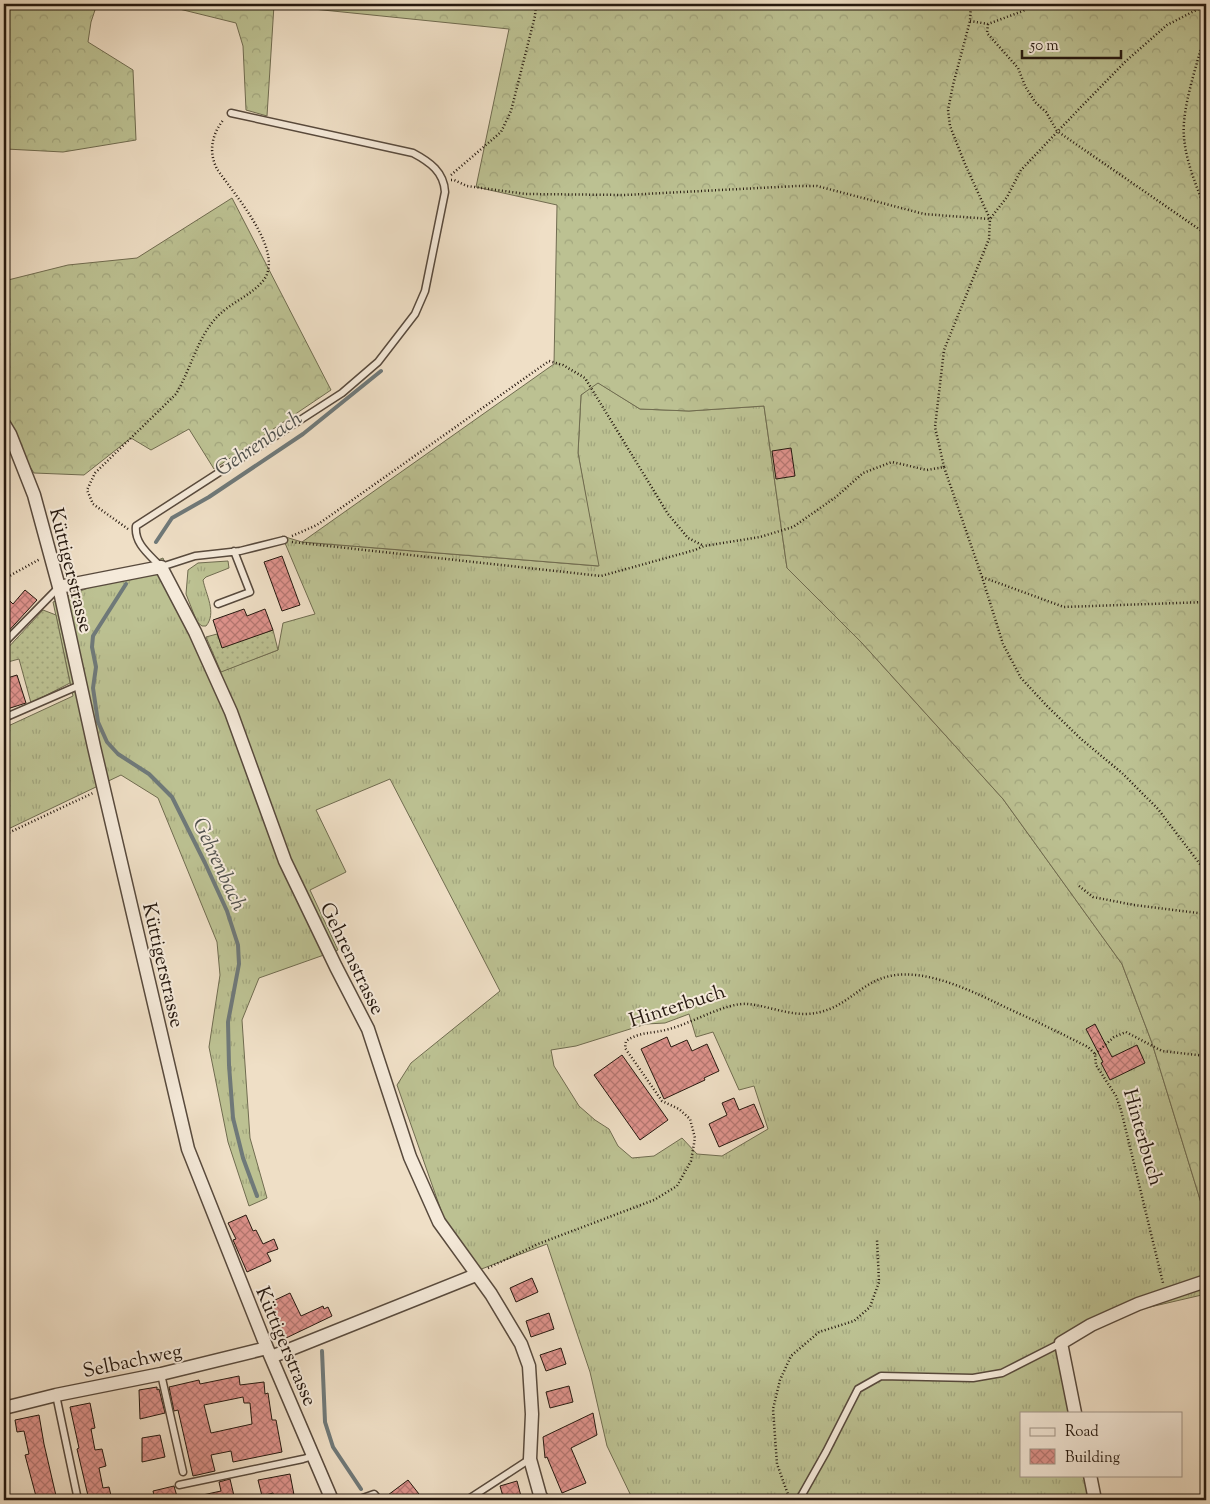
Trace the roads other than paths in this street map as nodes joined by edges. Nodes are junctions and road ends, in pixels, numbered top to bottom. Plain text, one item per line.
1 (231, 113) road end
2 (4, 424) edge
3 (284, 540) road end
4 (234, 551) junction
5 (161, 567) junction
6 (59, 587) junction
7 (218, 604) dead end
8 (4, 643) edge
9 (80, 685) junction
10 (4, 718) edge
11 (476, 1275) junction
12 (1206, 1282) edge
13 (1061, 1343) junction
14 (269, 1353) junction
15 (161, 1374) junction
16 (56, 1395) junction
17 (4, 1408) edge
18 (1075, 1412) edge
19 (313, 1456) junction
20 (530, 1460) junction
21 (183, 1472) dead end
22 (1090, 1476) edge
23 (179, 1485) dead end
24 (78, 1500) edge
25 (332, 1500) edge
26 (358, 1500) edge
27 (380, 1500) edge
28 (467, 1500) edge
29 (542, 1500) edge
30 (799, 1500) edge
31 (1095, 1500) edge

1 - 5 lane
2 - 6 street, Küttigerstrasse
3 - 4 lane
4 - 5 lane
4 - 7 lane
5 - 6 street
5 - 11 street, Gehrenstrasse
6 - 8 lane
6 - 9 street, Küttigerstrasse
9 - 10 lane
9 - 14 street, Küttigerstrasse
11 - 14 street, Selbachweg
11 - 20 street, Gehrenstrasse
12 - 13 street
13 - 18 street
13 - 30 lane
14 - 15 street, Selbachweg
14 - 19 street, Küttigerstrasse
15 - 16 street, Selbachweg
15 - 21 lane
16 - 17 street, Selbachweg
16 - 24 lane
19 - 23 lane
19 - 25 street, Küttigerstrasse
20 - 28 lane
20 - 29 street, Gehrenstrasse
22 - 31 street
26 - 27 lane

